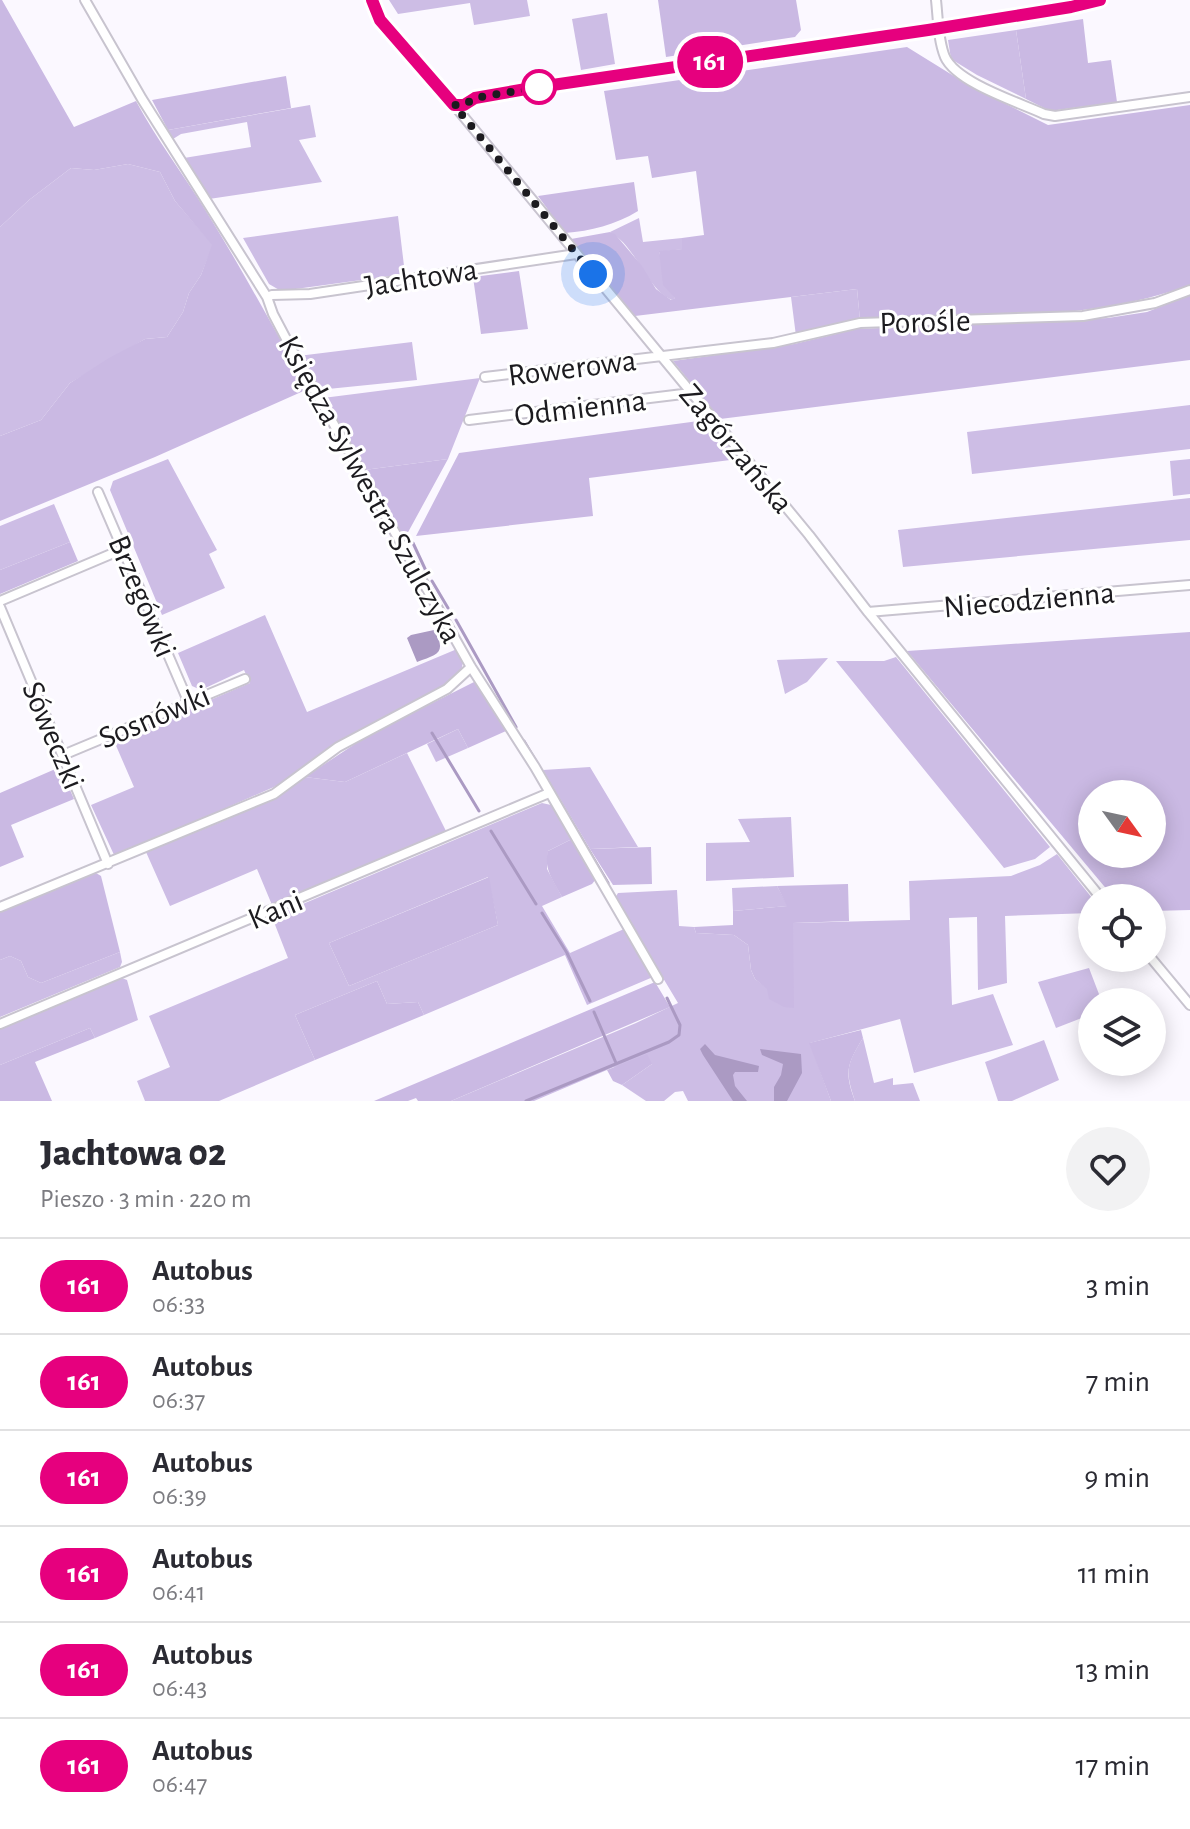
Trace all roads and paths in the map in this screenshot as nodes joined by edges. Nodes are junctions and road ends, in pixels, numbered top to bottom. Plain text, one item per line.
1 (85, 0) edge
2 (372, 0) edge
3 (936, 0) edge
4 (1100, 0) edge
5 (940, 28) junction
6 (1190, 97) edge
7 (454, 105) junction
8 (576, 254) junction
9 (1190, 290) edge
10 (267, 297) junction
11 (660, 356) junction
12 (485, 377) dead end
13 (691, 393) junction
14 (469, 420) dead end
15 (98, 492) dead end
16 (123, 549) junction
17 (1190, 585) edge
18 (0, 604) edge
19 (868, 612) junction
20 (471, 667) junction
21 (245, 679) dead end
22 (188, 701) junction
23 (63, 755) junction
24 (549, 793) junction
25 (108, 864) junction
26 (1090, 884) edge
27 (0, 907) edge
28 (1163, 972) edge
29 (658, 979) dead end
30 (1190, 1005) edge
31 (0, 1024) edge

1 - 10 street, Księdza Sylwestra Szulczyka
2 - 7 street, Zagórzańska
3 - 5 street
4 - 5 street
5 - 6 street
5 - 7 street
7 - 8 street, Zagórzańska
8 - 10 street, Jachtowa
8 - 11 street, Zagórzańska
9 - 11 street, Porośle
10 - 20 street, Księdza Sylwestra Szulczyka
11 - 12 street, Rowerowa
11 - 13 street, Zagórzańska
13 - 14 street, Odmienna
13 - 19 street, Zagórzańska
15 - 16 street, Brzegówki
16 - 18 street
16 - 22 street, Brzegówki
17 - 19 street, Niecodzienna
18 - 23 street, Sóweczki
19 - 26 street, Zagórzańska
20 - 24 street, Księdza Sylwestra Szulczyka
20 - 25 street
21 - 22 street, Sosnówki
22 - 23 street, Sosnówki
23 - 25 street, Sóweczki
24 - 29 street, Księdza Sylwestra Szulczyka
24 - 31 street, Kani
25 - 27 street
28 - 30 street

